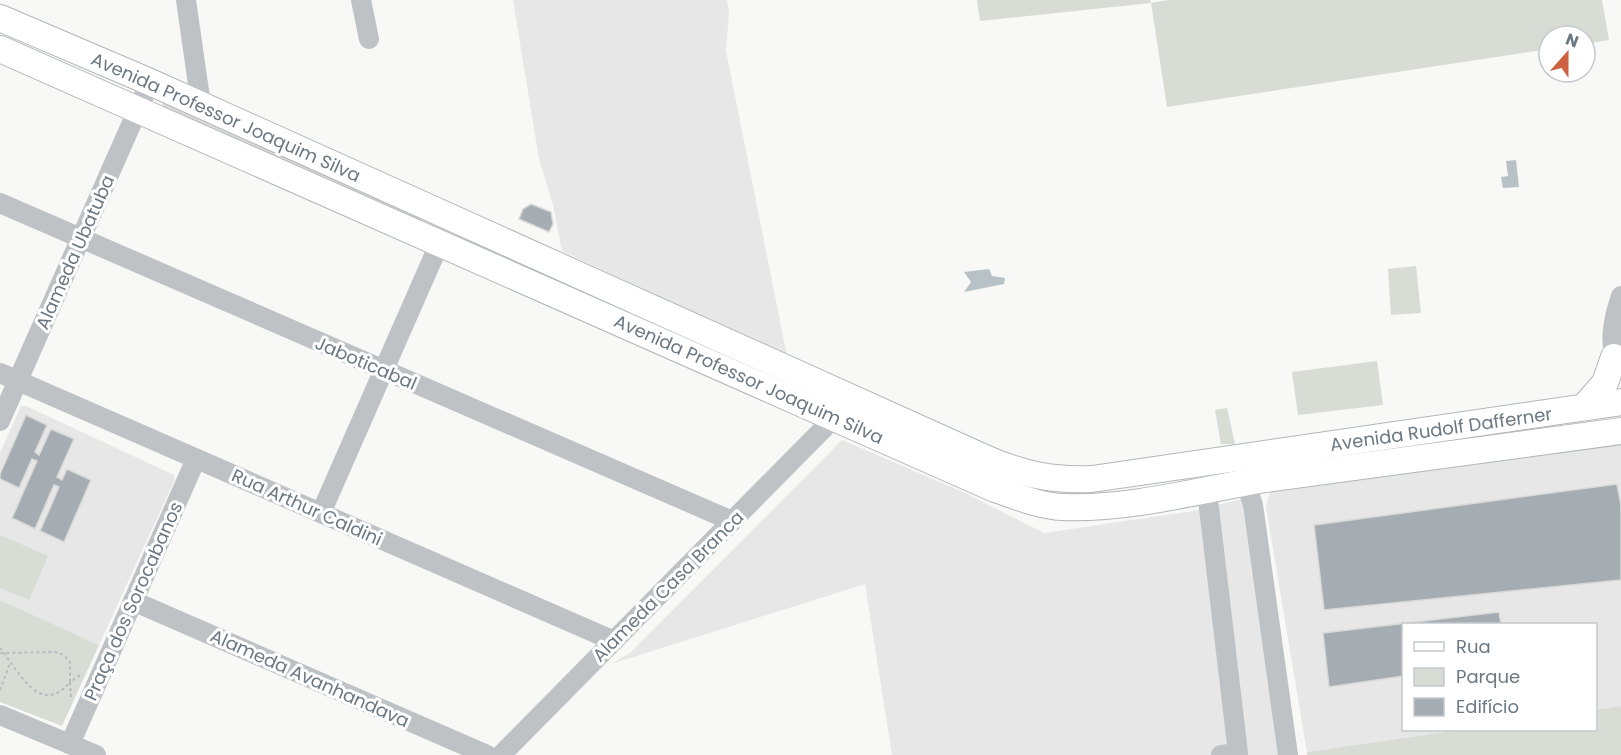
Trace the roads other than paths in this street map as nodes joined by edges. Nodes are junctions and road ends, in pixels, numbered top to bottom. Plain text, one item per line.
1 (186, 0) edge
2 (361, 0) edge
3 (0, 18) edge
4 (369, 39) dead end
5 (0, 49) edge
6 (150, 82) junction
7 (201, 105) junction
8 (138, 109) junction
9 (0, 204) edge
10 (450, 217) junction
11 (81, 238) junction
12 (440, 242) junction
13 (1621, 296) edge
14 (1617, 363) edge
15 (383, 370) junction
16 (9, 377) edge
17 (1621, 402) edge
18 (1584, 407) junction
19 (835, 417) junction
20 (0, 422) edge
21 (1621, 431) edge
22 (196, 459) junction
23 (1202, 464) junction
24 (1253, 476) junction
25 (1067, 480) joint
26 (1207, 491) junction
27 (1061, 507) joint
28 (321, 513) junction
29 (732, 521) junction
30 (133, 601) junction
31 (614, 640) junction
32 (0, 714) edge
33 (70, 744) junction
34 (96, 755) edge
35 (487, 755) edge
36 (501, 755) edge
37 (1221, 755) edge
38 (1288, 755) edge

1 - 7 street
2 - 4 street
3 - 6 main road, Avenida Professor Joaquim Silva
5 - 8 main road, Avenida Professor Joaquim Silva
6 - 7 main road, Avenida Professor Joaquim Silva
6 - 8 street, Alameda Ubatuba
7 - 10 main road, Avenida Professor Joaquim Silva
8 - 11 street, Alameda Ubatuba
8 - 12 main road, Avenida Professor Joaquim Silva
9 - 11 street, Jaboticabal
10 - 12 street
10 - 25 main road, Avenida Professor Joaquim Silva
11 - 15 street, Jaboticabal
11 - 16 street, Alameda Ubatuba
12 - 15 street
12 - 19 main road, Avenida Professor Joaquim Silva
13 - 14 street
14 - 18 main road
15 - 28 street
15 - 29 street, Jaboticabal
16 - 20 street, Alameda Ubatuba
16 - 22 street, Rua Arthur Caldini
17 - 18 main road, Avenida Rudolf Dafferner
18 - 24 main road, Avenida Rudolf Dafferner
19 - 27 main road, Avenida Professor Joaquim Silva
19 - 29 street, Alameda Casa Branca
21 - 24 main road, Avenida Rudolf Dafferner
22 - 28 street, Rua Arthur Caldini
22 - 30 street, Praça dos Sorocabanos
23 - 24 main road, Avenida Rudolf Dafferner
23 - 25 main road, Avenida Rudolf Dafferner
23 - 26 street
24 - 26 main road, Avenida Rudolf Dafferner
24 - 38 street
26 - 27 main road, Avenida Rudolf Dafferner
26 - 37 street
28 - 31 street, Rua Arthur Caldini
29 - 31 street, Alameda Casa Branca
30 - 33 street, Praça dos Sorocabanos
30 - 35 street, Alameda Avanhandava
31 - 36 street, Alameda Casa Branca
32 - 33 street
33 - 34 street

